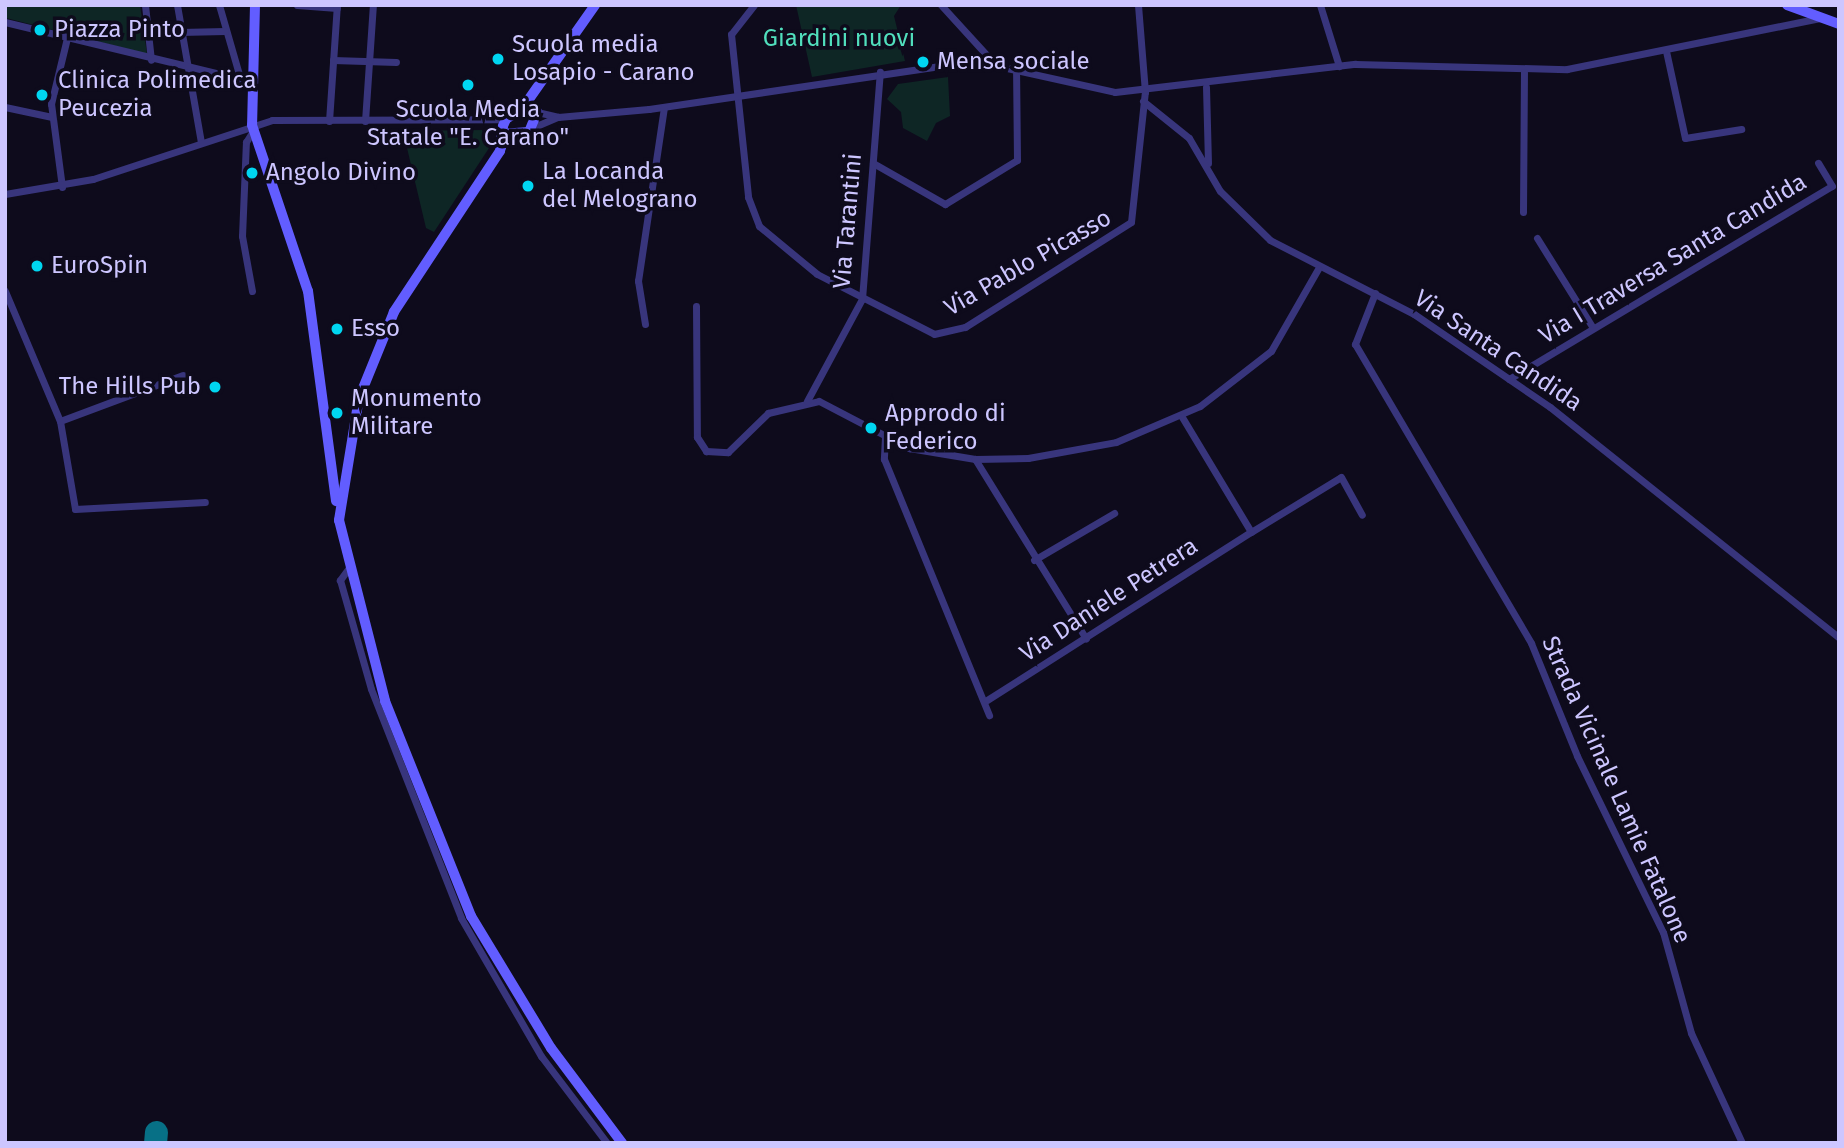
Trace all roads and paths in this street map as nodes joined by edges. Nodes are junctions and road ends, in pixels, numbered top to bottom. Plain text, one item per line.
1 (145, 5) edge
2 (177, 5) edge
3 (219, 5) edge
4 (254, 5) edge
5 (373, 5) edge
6 (595, 5) edge
7 (754, 5) edge
8 (941, 5) edge
9 (1138, 5) edge
10 (1320, 5) edge
11 (1780, 5) edge
12 (297, 6) edge
13 (337, 6) edge
14 (1791, 7) edge
15 (1821, 18) junction
16 (5, 22) edge
17 (1839, 24) edge
18 (225, 31) junction
19 (180, 33) junction
20 (67, 38) junction
21 (1666, 51) junction
22 (151, 60) junction
23 (334, 60) junction
24 (369, 61) junction
25 (397, 62) dead end
26 (993, 62) junction
27 (1339, 66) junction
28 (1016, 67) junction
29 (184, 68) junction
30 (880, 72) junction
31 (1524, 72) junction
32 (248, 82) junction
33 (1206, 87) junction
34 (1145, 92) junction
35 (538, 93) junction
36 (738, 96) junction
37 (1143, 101) junction
38 (5, 107) edge
39 (664, 107) junction
40 (522, 108) junction
41 (536, 111) junction
42 (52, 117) junction
43 (558, 117) junction
44 (506, 119) junction
45 (329, 121) junction
46 (365, 121) junction
47 (485, 122) junction
48 (253, 127) junction
49 (534, 127) junction
50 (1741, 129) dead end
51 (501, 134) junction
52 (521, 135) junction
53 (201, 142) junction
54 (501, 147) junction
55 (873, 163) junction
56 (1818, 163) dead end
57 (1208, 167) junction
58 (62, 187) junction
59 (5, 194) edge
60 (1524, 212) dead end
61 (1537, 238) dead end
62 (1318, 269) junction
63 (5, 291) edge
64 (252, 291) dead end
65 (1375, 293) junction
66 (862, 299) junction
67 (696, 306) dead end
68 (645, 324) dead end
69 (1593, 328) junction
70 (183, 375) dead end
71 (1509, 379) junction
72 (807, 401) junction
73 (1182, 417) junction
74 (60, 421) junction
75 (885, 437) junction
76 (975, 460) junction
77 (205, 502) dead end
78 (1114, 513) dead end
79 (1362, 515) dead end
80 (339, 520) junction
81 (1251, 531) junction
82 (1034, 561) junction
83 (348, 569) junction
84 (1839, 638) edge
85 (1086, 639) junction
86 (987, 700) junction
87 (989, 715) dead end
88 (607, 1143) edge
89 (622, 1143) edge
90 (1742, 1143) edge

1 - 22 street
2 - 19 street
3 - 18 street
4 - 32 main road
5 - 24 street
6 - 35 main road
7 - 36 street, Via Pablo Picasso
8 - 26 street
9 - 34 street, Via Pablo Picasso
10 - 27 street
11 - 14 main road
12 - 13 street
13 - 23 street
14 - 15 main road
15 - 17 main road
15 - 21 street
16 - 20 street
18 - 19 street
18 - 32 street
19 - 29 street
20 - 22 street
20 - 42 street
21 - 31 street
21 - 50 street
22 - 29 street
23 - 24 street
23 - 45 street
24 - 25 street
24 - 46 street
26 - 28 street
26 - 30 street
27 - 31 street
27 - 33 street
28 - 34 street
28 - 55 street
29 - 32 street
29 - 53 street
30 - 36 street
30 - 55 street, Via Tarantini
31 - 60 street
32 - 48 main road
33 - 34 street
33 - 57 street
34 - 37 street, Via Pablo Picasso
35 - 40 main road
35 - 41 main road
36 - 39 street
36 - 66 street, Via Pablo Picasso
37 - 57 street, Via Santa Candida
37 - 66 street, Via Pablo Picasso
38 - 42 street
39 - 43 street
39 - 68 street
40 - 41 main road
40 - 44 main road
41 - 43 street
41 - 49 main road
42 - 58 street
43 - 49 street
44 - 47 street
44 - 51 main road
45 - 46 street
45 - 48 street
46 - 47 street
47 - 51 street
48 - 53 street
48 - 64 street
48 - 80 main road
49 - 52 main road
51 - 52 main road
51 - 54 main road
52 - 54 main road
53 - 58 street
54 - 80 main road
55 - 66 street, Via Tarantini
56 - 69 street, Via I Traversa Santa Candida
57 - 62 street, Via Santa Candida
58 - 59 street
61 - 69 street
62 - 65 street, Via Santa Candida
62 - 73 street
63 - 74 street
65 - 71 street, Via Santa Candida
65 - 90 street, Strada Vicinale Lamie Fatalone
66 - 72 street, Via Tarantini
67 - 72 street
69 - 71 street, Via I Traversa Santa Candida
70 - 74 street
71 - 84 street, Via Santa Candida
72 - 75 street
73 - 76 street
73 - 81 street
74 - 77 street
75 - 76 street
75 - 86 street
76 - 82 street
78 - 82 street
79 - 81 street, Via Daniele Petrera
80 - 83 main road
81 - 85 street, Via Daniele Petrera
82 - 85 street
83 - 88 street
83 - 89 main road
85 - 86 street, Via Daniele Petrera
86 - 87 street

